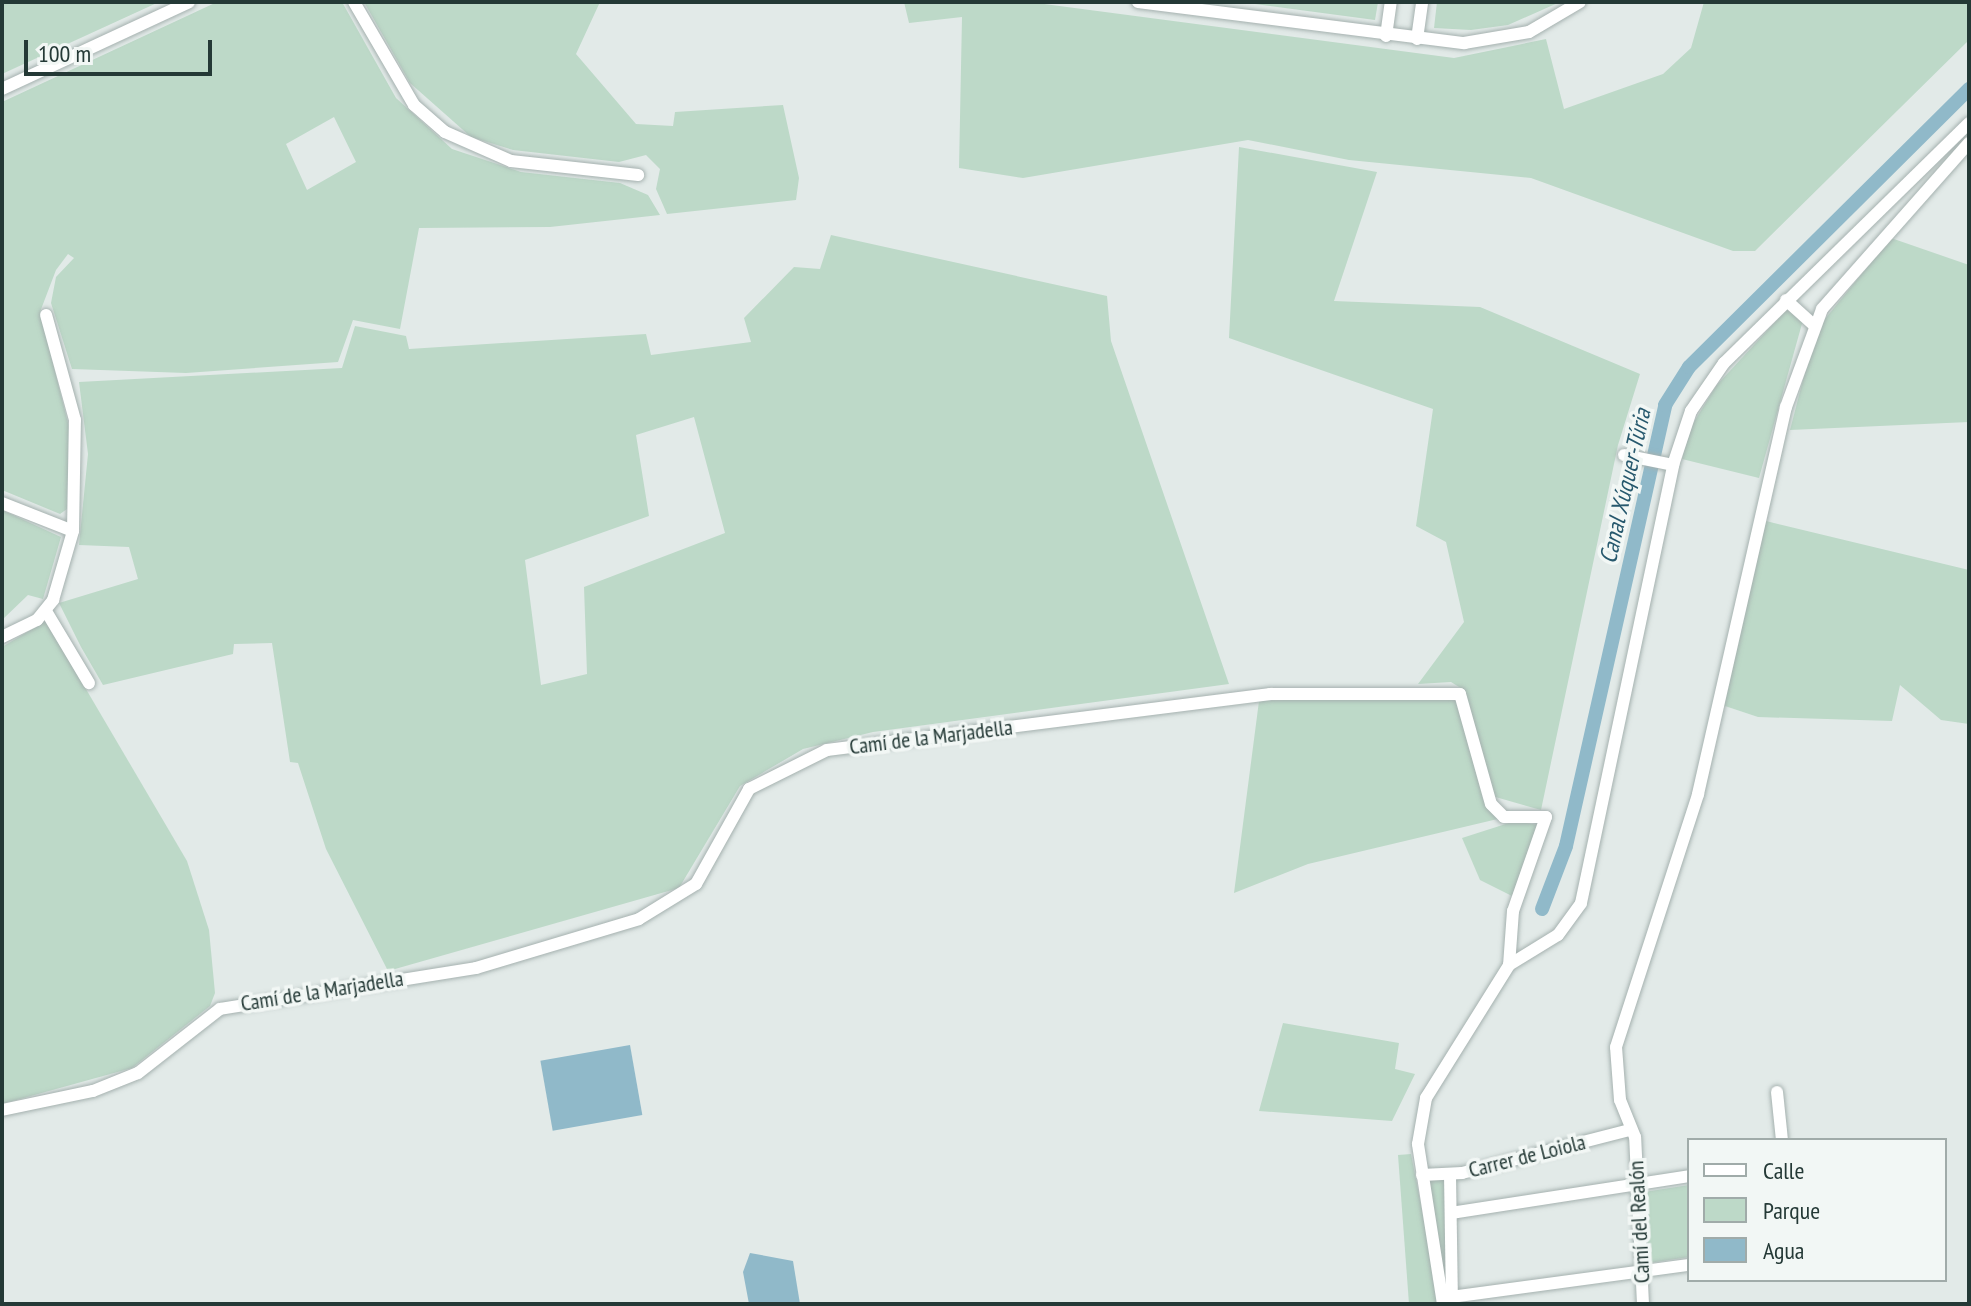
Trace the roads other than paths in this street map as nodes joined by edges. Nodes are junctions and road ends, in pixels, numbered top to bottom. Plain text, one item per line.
1 (189, 2) edge
2 (354, 2) edge
3 (1138, 2) edge
4 (1391, 2) edge
5 (1422, 2) edge
6 (1580, 2) edge
7 (1386, 36) junction
8 (1417, 39) junction
9 (2, 89) edge
10 (1969, 123) edge
11 (1969, 143) edge
12 (1934, 157) junction
13 (1944, 167) junction
14 (638, 175) dead end
15 (1786, 300) junction
16 (46, 315) dead end
17 (1813, 324) junction
18 (1625, 455) dead end
19 (1673, 465) junction
20 (2, 503) edge
21 (73, 531) junction
22 (46, 611) junction
23 (2, 637) edge
24 (89, 683) dead end
25 (1509, 965) junction
26 (1777, 1092) dead end
27 (2, 1110) edge
28 (1630, 1130) junction
29 (1782, 1138) edge
30 (1422, 1175) junction
31 (1450, 1175) junction
32 (1687, 1176) edge
33 (1638, 1182) junction
34 (1451, 1213) junction
35 (1687, 1265) edge
36 (1641, 1271) junction
37 (1449, 1302) edge
38 (1643, 1304) edge

1 - 9 street
2 - 14 street
3 - 7 street
4 - 7 street
5 - 8 street
6 - 8 street
7 - 8 street
10 - 12 street
11 - 13 street
12 - 13 street
12 - 15 street
13 - 17 street
15 - 17 street
15 - 19 street
16 - 21 street
17 - 28 street, Camí del Realón
18 - 19 street
19 - 25 street
20 - 21 street
21 - 22 street
22 - 23 street
22 - 24 street
25 - 27 street, Camí de la Marjadella
25 - 30 street
26 - 29 street
28 - 31 street, Carrer de Loiola
28 - 33 street, Camí del Realón
30 - 31 street, Carrer de Loiola
30 - 37 street
31 - 34 street
32 - 33 street
33 - 34 street
33 - 36 street, Camí del Realón
34 - 37 street
35 - 36 street
36 - 37 street
36 - 38 street, Camí del Realón

